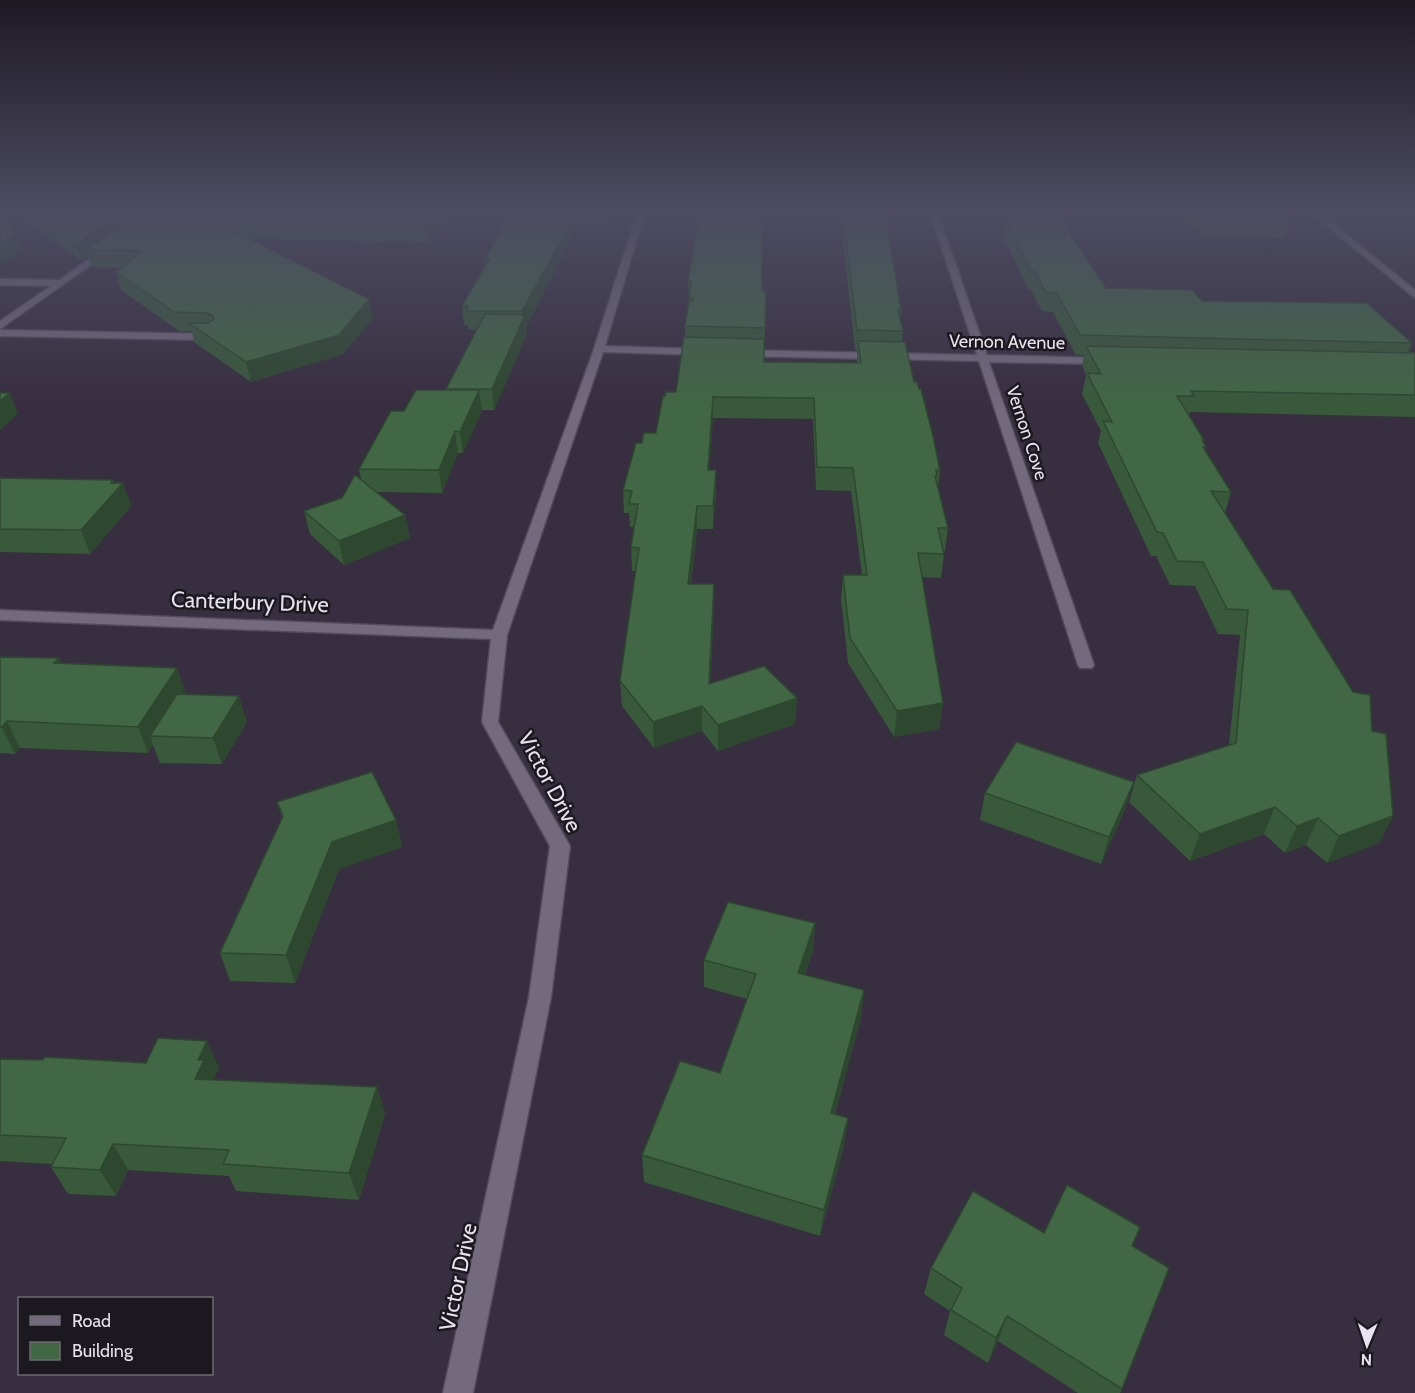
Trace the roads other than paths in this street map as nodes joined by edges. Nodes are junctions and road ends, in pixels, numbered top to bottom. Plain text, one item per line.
1 (67, 278) edge
2 (621, 278) edge
3 (956, 278) edge
4 (1394, 278) edge
5 (0, 282) edge
6 (60, 283) junction
7 (1415, 295) edge
8 (0, 326) edge
9 (0, 333) edge
10 (212, 337) edge
11 (599, 349) junction
12 (715, 352) edge
13 (727, 352) edge
14 (983, 358) junction
15 (1115, 361) edge
16 (0, 615) edge
17 (499, 634) junction
18 (1086, 664) dead end
19 (458, 1393) edge

1 - 6 street
2 - 11 street, Victor Drive
3 - 14 street, Vernon Cove
4 - 7 street
5 - 6 street
6 - 8 street
9 - 10 street
11 - 12 street
11 - 17 street, Victor Drive
13 - 14 street, Vernon Avenue
14 - 15 street, Vernon Avenue
14 - 18 street, Vernon Cove
16 - 17 street, Canterbury Drive
17 - 19 street, Victor Drive

